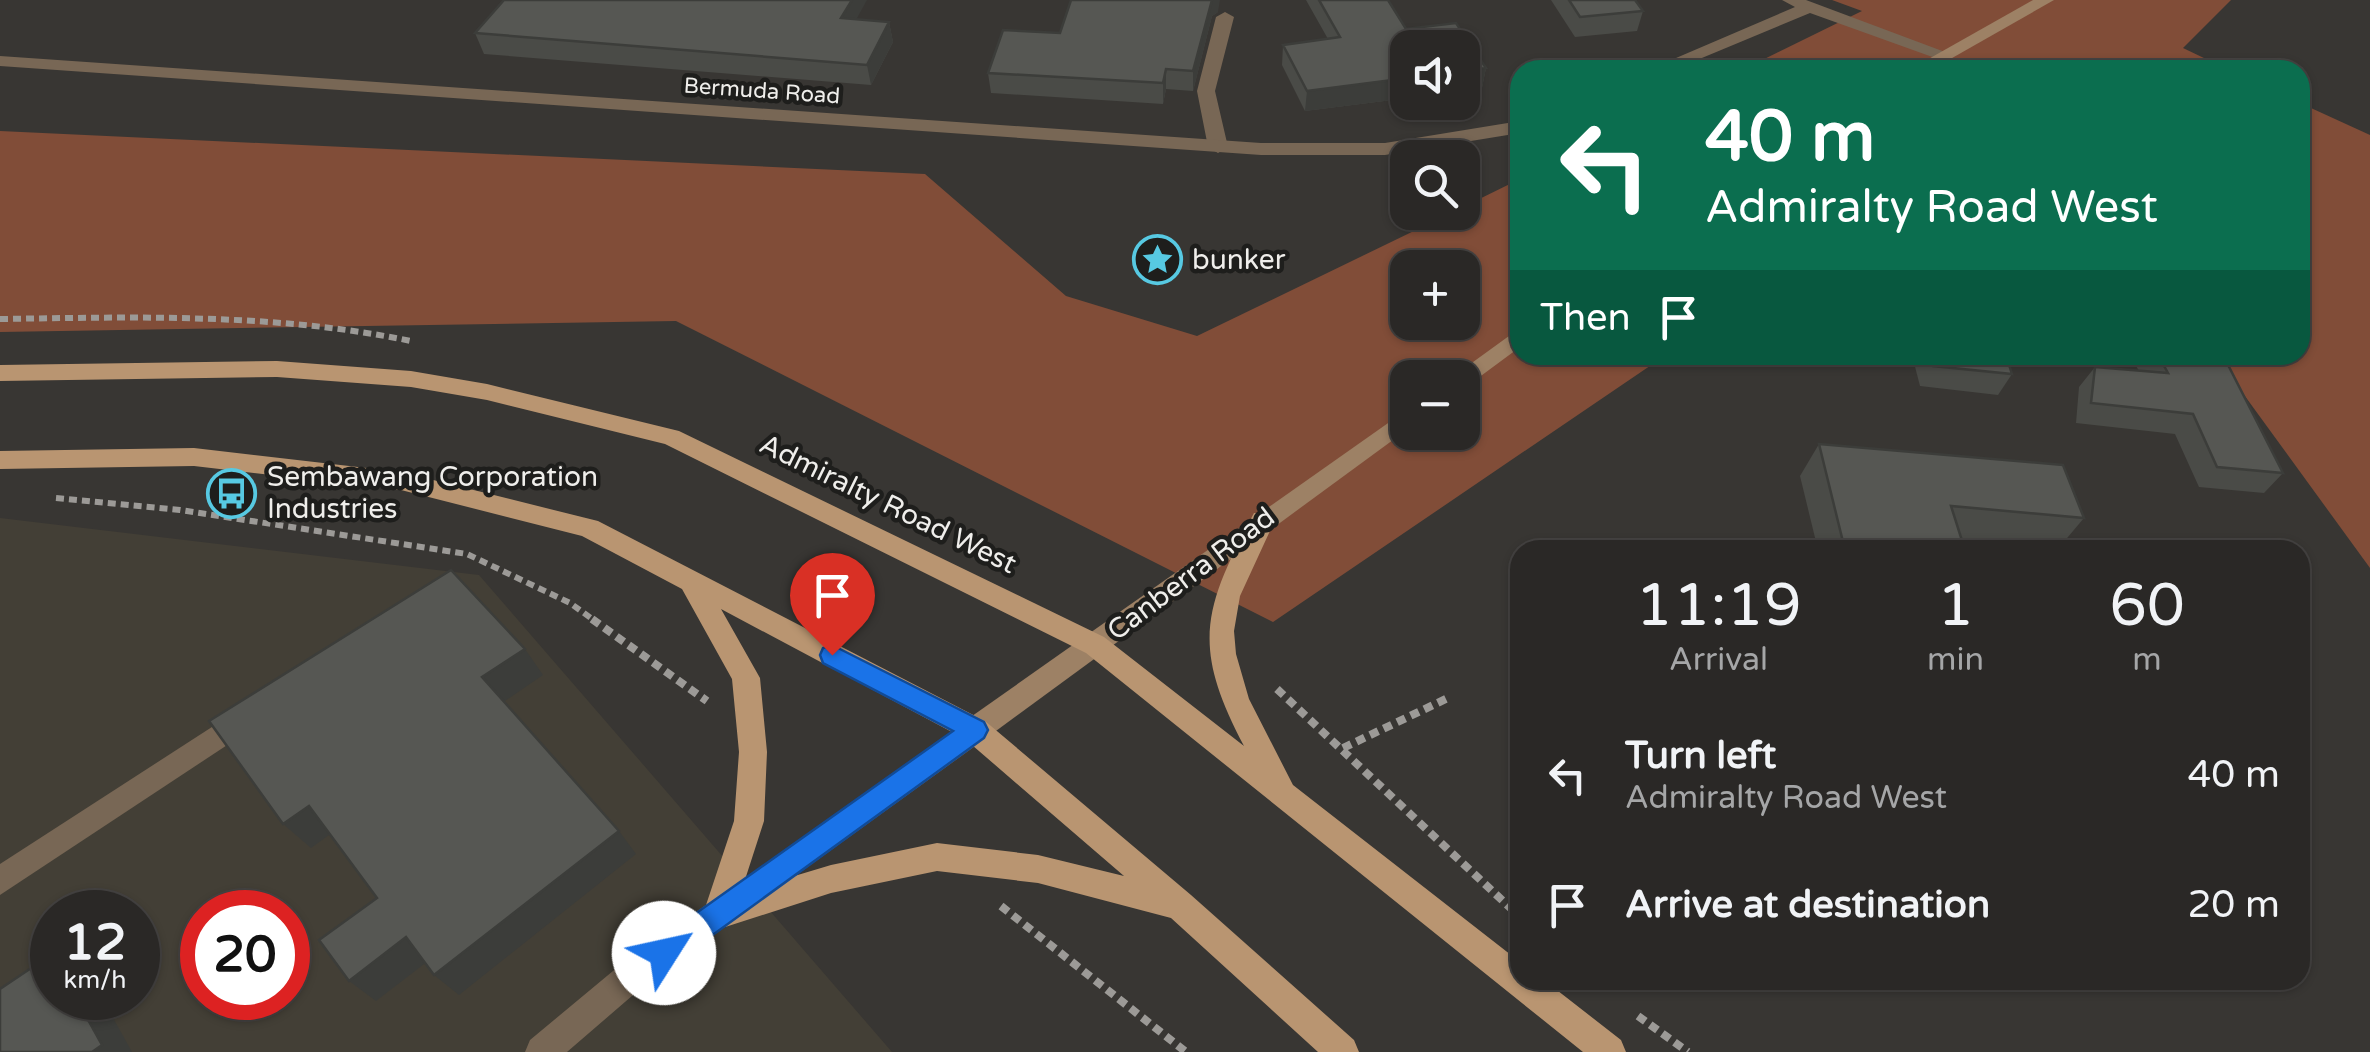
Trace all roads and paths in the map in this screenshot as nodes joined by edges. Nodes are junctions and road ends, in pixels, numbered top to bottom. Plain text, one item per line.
1 (1790, 0) edge
2 (2046, 0) edge
3 (1808, 8) junction
4 (1225, 17) dead end
5 (1944, 54) junction
6 (1681, 60) edge
7 (1934, 60) edge
8 (0, 62) edge
9 (1510, 129) edge
10 (1218, 147) junction
11 (1510, 343) edge
12 (1480, 365) edge
13 (0, 373) edge
14 (1390, 430) edge
15 (0, 460) edge
16 (38, 496) dead end
17 (1262, 520) junction
18 (691, 581) junction
19 (1224, 641) junction
20 (1096, 645) junction
21 (1450, 697) dead end
22 (273, 699) edge
23 (750, 720) junction
24 (975, 730) junction
25 (1342, 748) junction
26 (1288, 795) junction
27 (938, 856) junction
28 (0, 880) edge
29 (1180, 905) junction
30 (1510, 908) edge
31 (719, 914) junction
32 (1510, 973) edge
33 (1531, 990) edge
34 (542, 1052) edge
35 (1186, 1052) edge
36 (1342, 1052) edge
37 (1608, 1052) edge

1 - 3 street
2 - 5 main road
3 - 5 street
3 - 6 street
4 - 10 street
5 - 7 main road
8 - 10 street, Bermuda Road
9 - 10 street, Bermuda Road
11 - 12 main road
13 - 20 main road, Admiralty Road West
14 - 17 main road, Canberra Road
15 - 18 main road
16 - 23 path
17 - 19 main road
17 - 20 main road, Canberra Road
18 - 23 main road
18 - 24 main road
19 - 25 path
19 - 26 main road
20 - 24 main road, Canberra Road
20 - 26 main road, Admiralty Road West
21 - 25 path
22 - 28 street
23 - 31 main road
24 - 29 main road
24 - 31 street
25 - 30 path
26 - 32 main road, Admiralty Road West
27 - 29 main road
27 - 31 main road
27 - 35 path
29 - 36 main road
31 - 34 street
33 - 37 main road, Admiralty Road West

